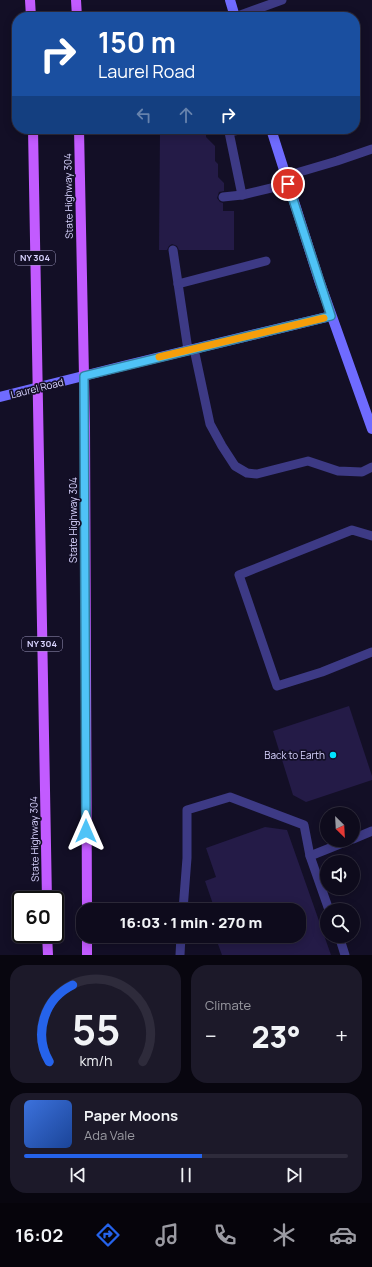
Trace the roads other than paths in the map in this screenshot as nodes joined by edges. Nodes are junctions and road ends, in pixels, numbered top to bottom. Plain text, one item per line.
1 (30, 0) edge
2 (76, 0) edge
3 (230, 0) edge
4 (282, 0) edge
5 (31, 12) edge
6 (77, 12) edge
7 (234, 12) edge
8 (249, 12) edge
9 (33, 134) edge
10 (79, 134) edge
11 (229, 134) edge
12 (273, 134) edge
13 (372, 149) edge
14 (287, 180) junction
15 (242, 195) junction
16 (224, 197) dead end
17 (173, 250) dead end
18 (266, 261) dead end
19 (178, 284) junction
20 (331, 316) junction
21 (191, 349) junction
22 (84, 376) junction
23 (37, 388) junction
24 (0, 397) edge
25 (372, 428) edge
26 (372, 468) edge
27 (372, 536) edge
28 (372, 652) edge
29 (372, 831) edge
30 (360, 836) edge
31 (332, 847) edge
32 (310, 856) junction
33 (47, 891) edge
34 (87, 903) edge
35 (184, 903) edge
36 (327, 903) edge
37 (47, 943) edge
38 (87, 943) edge
39 (181, 943) edge
40 (342, 943) edge
41 (48, 955) edge
42 (87, 955) edge
43 (180, 955) edge
44 (346, 955) edge

1 - 5 main road
2 - 6 main road
3 - 7 street
4 - 8 lane
9 - 23 main road, State Highway 304 / NY 304
10 - 22 main road, State Highway 304
11 - 15 lane
12 - 14 street
13 - 14 lane
14 - 15 lane
14 - 20 street
15 - 16 lane
17 - 19 lane
18 - 19 lane
19 - 21 lane
20 - 21 street, Laurel Road
20 - 25 street
21 - 22 street, Laurel Road
21 - 26 lane
22 - 23 street, Laurel Road
22 - 34 main road, State Highway 304
23 - 24 street, Laurel Road
23 - 33 main road, State Highway 304 / NY 304
27 - 28 lane
29 - 30 lane
31 - 32 lane
32 - 35 lane
32 - 36 lane
37 - 41 main road
38 - 42 main road
39 - 43 lane
40 - 44 lane

